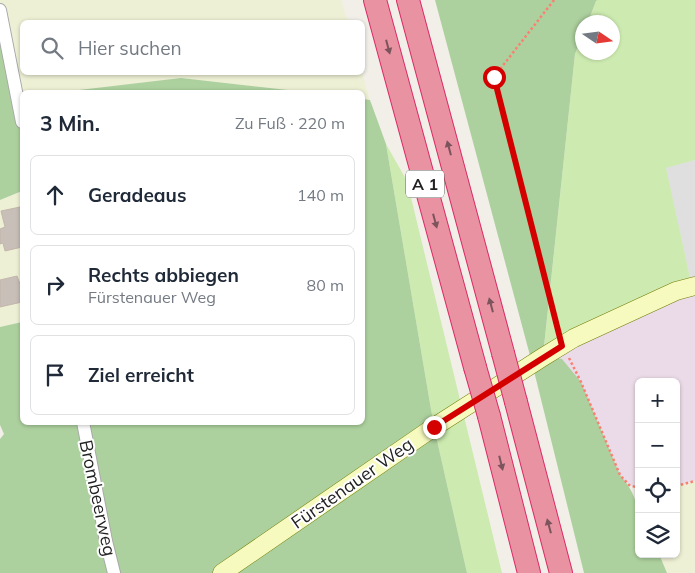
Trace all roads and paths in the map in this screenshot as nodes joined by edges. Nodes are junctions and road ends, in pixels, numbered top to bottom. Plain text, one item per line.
1 (375, 0) edge
2 (408, 0) edge
3 (554, 0) edge
4 (0, 10) edge
5 (20, 112) edge
6 (695, 286) edge
7 (568, 342) junction
8 (84, 425) edge
9 (695, 481) edge
10 (680, 485) edge
11 (635, 487) edge
12 (114, 573) edge
13 (222, 573) edge
14 (529, 573) edge
15 (561, 573) edge

1 -> 14 highway, A 1, bridge
15 -> 2 highway, A 1, bridge
3 - 7 path
4 - 5 street
6 - 7 street, Fürstenauer Weg
7 - 11 path
7 - 13 street, Fürstenauer Weg
8 - 12 street, Brombeerweg
9 - 10 path

